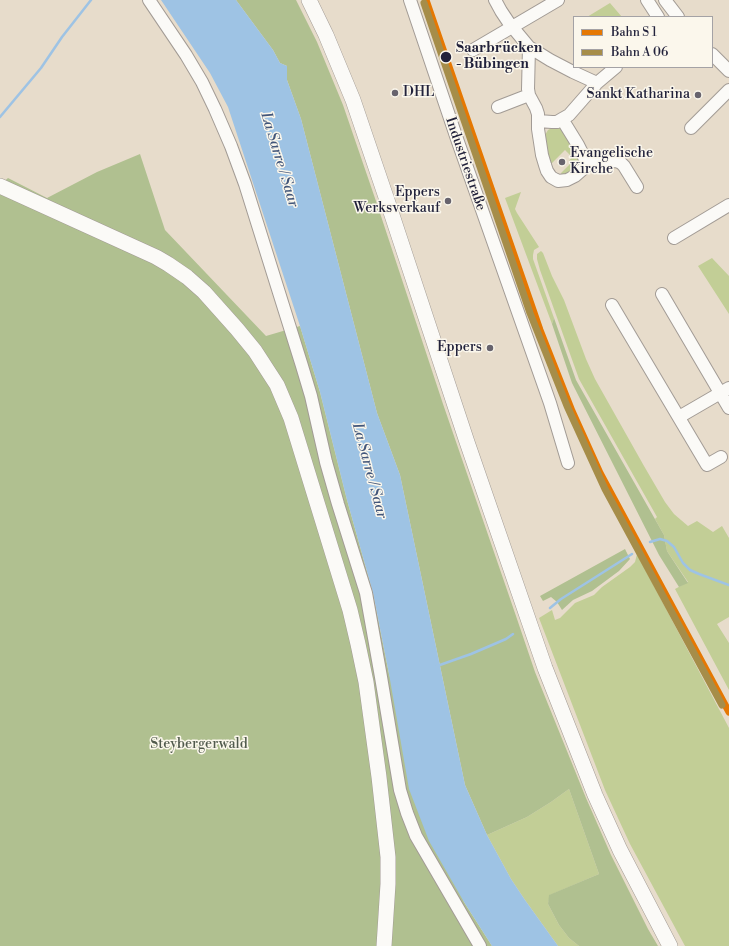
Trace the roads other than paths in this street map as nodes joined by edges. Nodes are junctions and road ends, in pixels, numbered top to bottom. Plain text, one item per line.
1 (149, 0) edge
2 (309, 0) edge
3 (410, 0) edge
4 (495, 0) edge
5 (558, 0) edge
6 (647, 0) edge
7 (665, 0) edge
8 (657, 16) edge
9 (677, 16) edge
10 (512, 27) junction
11 (529, 47) junction
12 (473, 50) dead end
13 (713, 55) edge
14 (615, 68) edge
15 (729, 71) edge
16 (598, 83) junction
17 (729, 90) edge
18 (529, 95) junction
19 (498, 107) dead end
20 (562, 119) junction
21 (538, 121) junction
22 (691, 128) dead end
23 (588, 165) junction
24 (0, 186) edge
25 (636, 187) dead end
26 (729, 205) edge
27 (674, 238) dead end
28 (662, 294) dead end
29 (612, 305) dead end
30 (725, 391) edge
31 (729, 408) edge
32 (679, 417) junction
33 (721, 457) dead end
34 (568, 463) dead end
35 (384, 946) edge
36 (480, 946) edge
37 (670, 946) edge

1 - 36 street
2 - 37 main road
3 - 34 street, Industriestraße
4 - 10 street
5 - 10 street
6 - 8 street
7 - 9 street
10 - 11 street
10 - 12 street
11 - 16 street
11 - 18 street
13 - 15 street
14 - 16 street
16 - 20 street
17 - 22 street
18 - 19 street
18 - 21 street
20 - 21 street
20 - 23 street
21 - 23 street
23 - 25 street
24 - 35 main road
26 - 27 street
28 - 30 street
29 - 32 street
30 - 31 street
30 - 32 street
32 - 33 street

